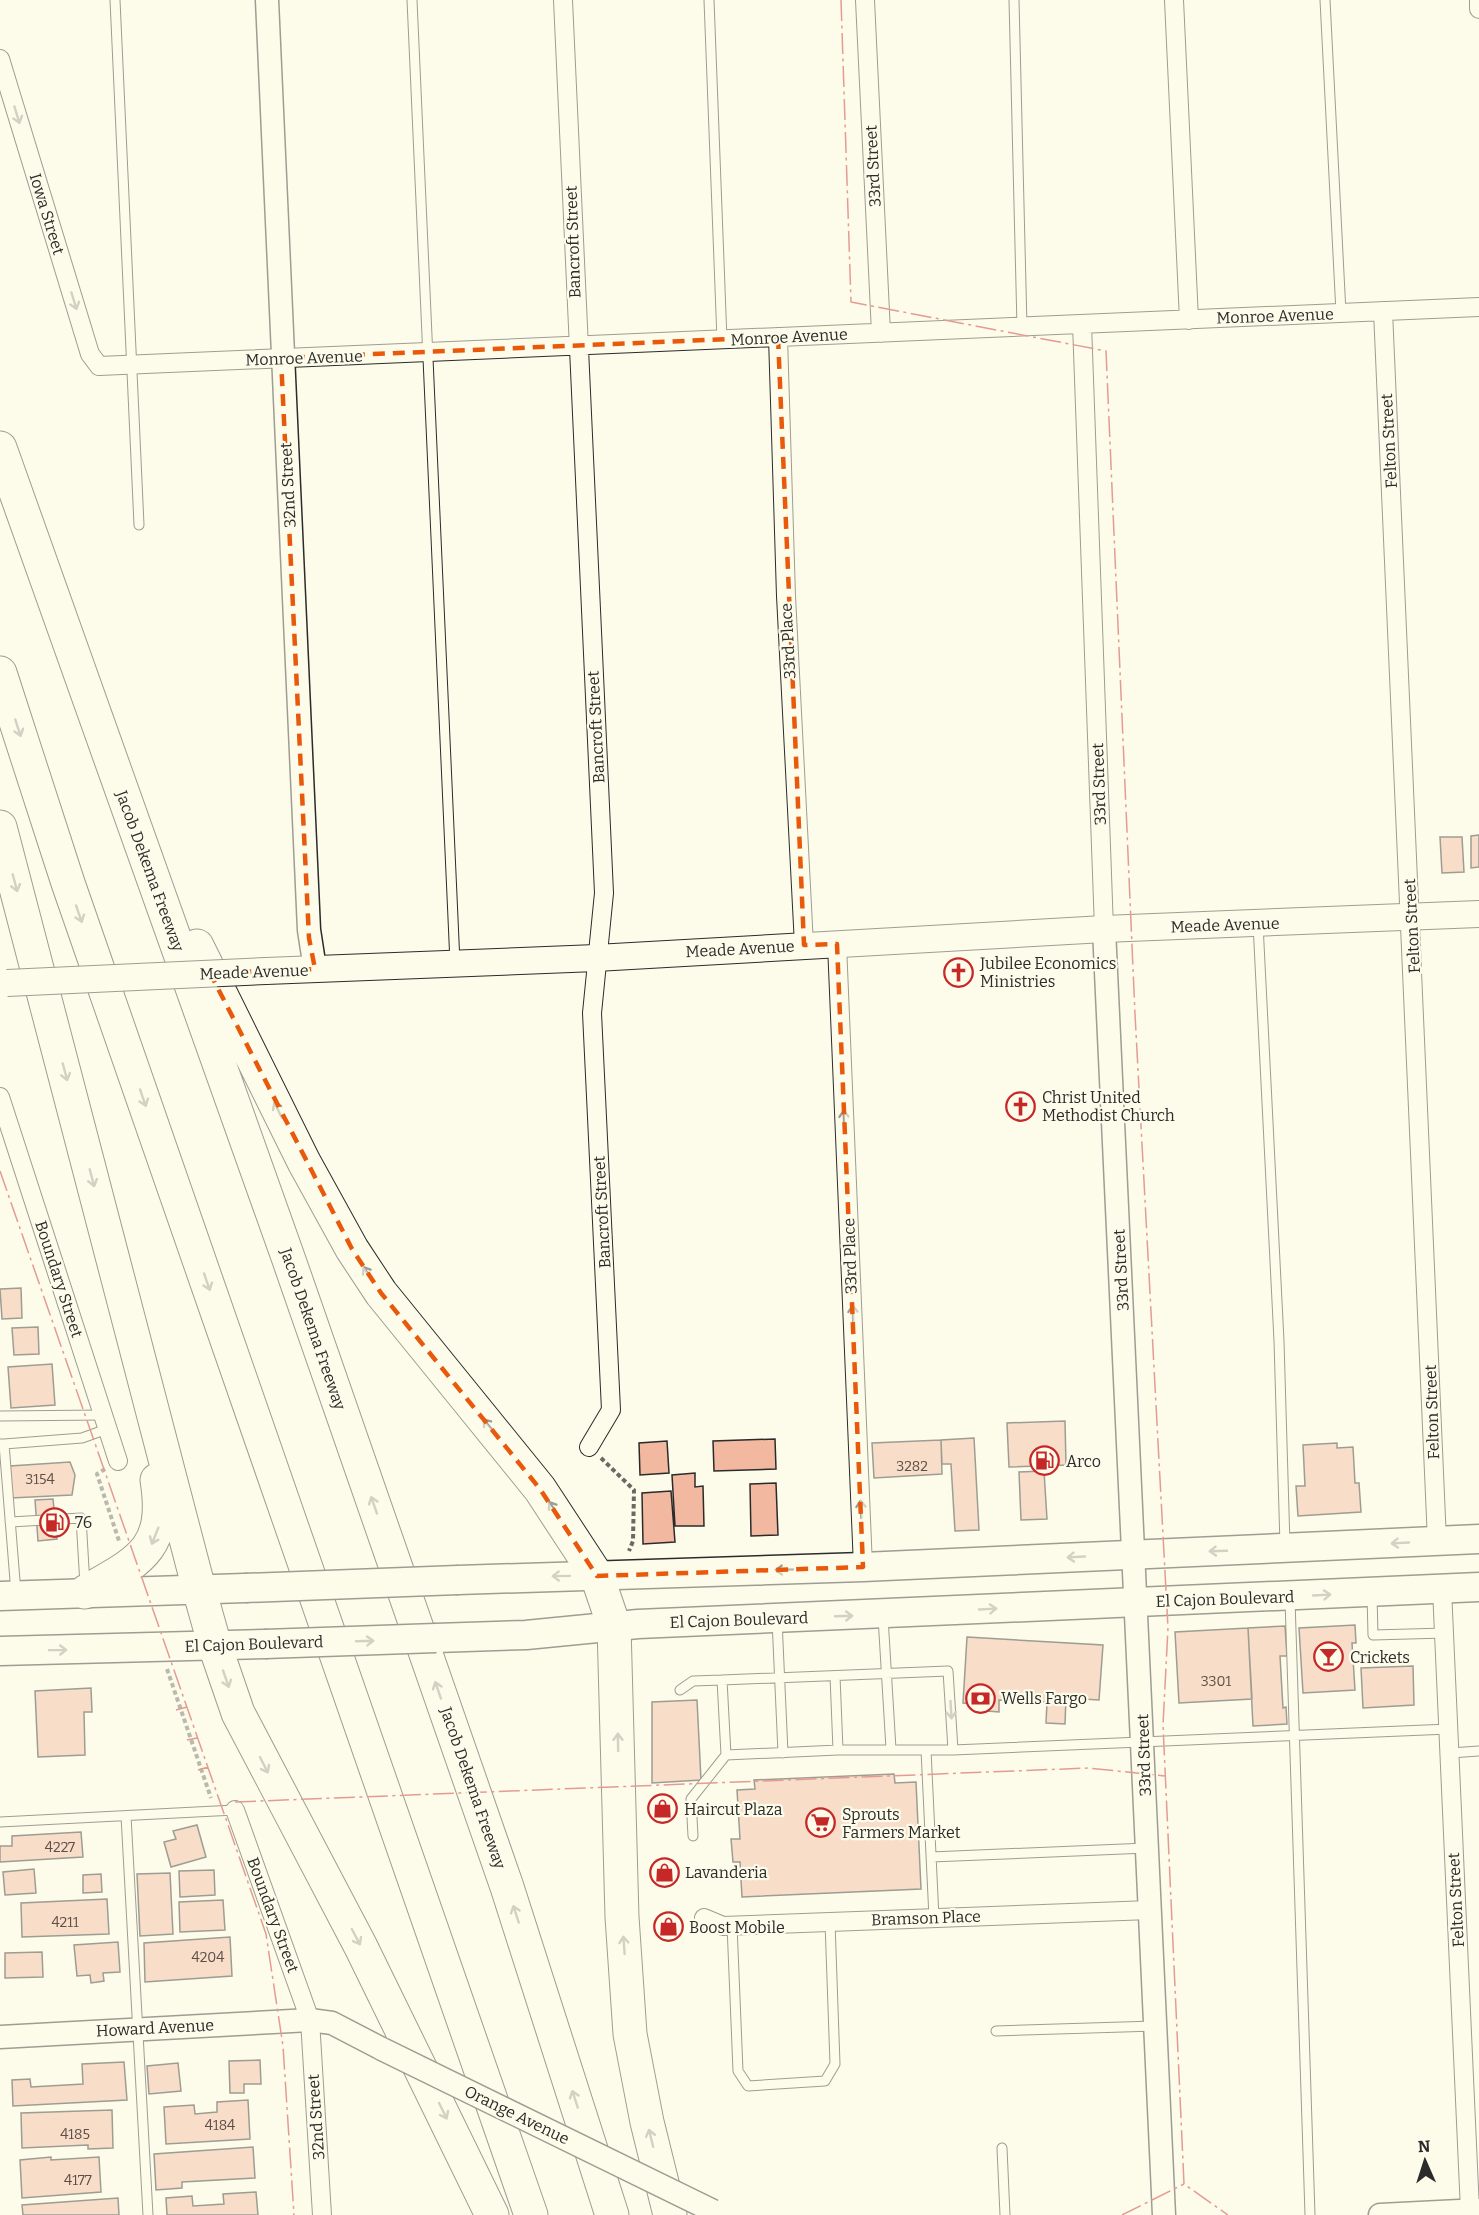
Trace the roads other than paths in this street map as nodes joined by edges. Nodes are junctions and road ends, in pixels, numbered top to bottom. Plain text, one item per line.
1 (115, 0) edge
2 (267, 0) edge
3 (412, 0) edge
4 (562, 0) edge
5 (709, 0) edge
6 (865, 0) edge
7 (1014, 0) edge
8 (1174, 0) edge
9 (1325, 0) edge
10 (1479, 0) edge
11 (1479, 9) edge
12 (0, 59) edge
13 (1479, 307) edge
14 (1383, 311) junction
15 (1341, 313) junction
16 (1189, 320) junction
17 (1082, 324) junction
18 (1023, 327) junction
19 (881, 333) junction
20 (778, 337) junction
21 (722, 340) junction
22 (578, 346) junction
23 (428, 352) junction
24 (281, 358) junction
25 (130, 365) junction
26 (99, 366) joint
27 (0, 448) edge
28 (139, 525) dead end
29 (0, 673) edge
30 (122, 795) junction
31 (0, 827) edge
32 (1479, 914) edge
33 (1411, 917) junction
34 (1258, 924) junction
35 (1104, 929) junction
36 (837, 944) junction
37 (804, 945) junction
38 (596, 958) junction
39 (455, 963) junction
40 (315, 969) junction
41 (3, 983) edge
42 (0, 1097) edge
43 (139, 1354) junction
44 (0, 1416) edge
45 (105, 1422) junction
46 (2, 1444) edge
47 (589, 1448) road end
48 (118, 1461) road end
49 (10, 1522) junction
50 (1479, 1539) edge
51 (1437, 1542) junction
52 (1285, 1549) junction
53 (1135, 1554) junction
54 (863, 1567) junction
55 (597, 1576) junction
56 (1479, 1587) edge
57 (199, 1589) junction
58 (1443, 1589) junction
59 (85, 1592) junction
60 (1372, 1593) junction
61 (8, 1596) edge
62 (1290, 1597) junction
63 (1137, 1603) junction
64 (882, 1614) junction
65 (777, 1618) junction
66 (614, 1626) junction
67 (1444, 1633) junction
68 (214, 1646) junction
69 (0, 1651) edge
70 (887, 1673) junction
71 (835, 1676) junction
72 (780, 1677) junction
73 (722, 1680) junction
74 (680, 1690) dead end
75 (1449, 1729) junction
76 (1296, 1734) junction
77 (1143, 1740) junction
78 (891, 1749) junction
79 (838, 1750) junction
80 (926, 1750) junction
81 (953, 1750) junction
82 (1479, 1751) edge
83 (783, 1753) junction
84 (1450, 1753) junction
85 (726, 1755) junction
86 (235, 1810) joint
87 (126, 1816) junction
88 (0, 1822) edge
89 (693, 1836) dead end
90 (1147, 1848) junction
91 (931, 1857) junction
92 (1150, 1910) junction
93 (704, 1918) dead end
94 (934, 1918) junction
95 (830, 1922) junction
96 (732, 1925) junction
97 (310, 2020) junction
98 (1155, 2026) junction
99 (139, 2029) junction
100 (996, 2031) dead end
101 (0, 2037) edge
102 (1002, 2148) dead end
103 (1473, 2212) edge
104 (718, 2213) edge
105 (148, 2215) edge
106 (322, 2215) edge
107 (492, 2215) edge
108 (531, 2215) edge
109 (612, 2215) edge
110 (670, 2215) edge
111 (1005, 2215) edge
112 (1164, 2215) edge
113 (1310, 2215) edge
114 (1380, 2215) edge

1 - 25 lane
2 - 24 street, 32nd Street
3 - 23 lane
4 - 22 street, Bancroft Street
5 - 21 lane
6 - 19 street, 33rd Street
7 - 18 lane
8 - 16 street
9 - 15 lane
10 - 11 street
12 -> 26 street, Iowa Street
13 - 14 street, Monroe Avenue
14 - 15 street, Monroe Avenue
14 - 33 street, Felton Street
15 - 16 street, Monroe Avenue
16 - 17 street, Monroe Avenue
17 - 18 street, Monroe Avenue
17 - 35 street, 33rd Street
18 - 19 street, Monroe Avenue
19 - 20 street, Monroe Avenue
20 - 21 street, Monroe Avenue
20 - 37 street, 33rd Place
21 - 22 street, Monroe Avenue
22 - 23 street, Monroe Avenue
22 - 38 street, Bancroft Street
23 - 24 street, Monroe Avenue
23 - 39 lane
24 - 25 street, Monroe Avenue
24 - 40 street, 32nd Street
25 - 26 street, Monroe Avenue
25 - 28 lane
27 - 30 highway, Jacob Dekema Freeway
29 -> 108 highway
55 -> 30 highway
109 -> 30 highway, Jacob Dekema Freeway
31 -> 43 highway
32 - 33 main road, Meade Avenue
33 - 34 main road, Meade Avenue
33 - 51 street, Felton Street
34 - 35 main road, Meade Avenue
34 - 52 lane
35 - 36 main road, Meade Avenue
35 - 53 street, 33rd Street
36 - 37 main road, Meade Avenue
54 -> 36 street, 33rd Place
37 - 38 main road, Meade Avenue
38 - 39 main road, Meade Avenue
38 - 47 street, Bancroft Street
39 - 40 main road, Meade Avenue
40 - 41 main road, Meade Avenue, bridge
42 - 45 street, Boundary Street
43 - 57 highway
43 -> 59 highway
44 - 45 lane
45 - 46 lane
45 - 48 street, Boundary Street
46 - 49 lane
49 - 59 lane
49 - 61 lane
50 - 51 main road
51 -> 52 main road
52 -> 53 main road
53 -> 54 main road
53 - 63 street, 33rd Street
54 -> 55 main road
55 -> 57 main road, bridge
55 - 66 highway
56 - 58 main road, El Cajon Boulevard
57 - 59 main road
57 - 68 highway
58 - 60 main road, El Cajon Boulevard
58 - 67 street, Felton Street
59 - 61 main road
62 -> 60 main road, El Cajon Boulevard
60 - 67 lane
62 - 63 main road, El Cajon Boulevard
62 - 76 lane
64 -> 63 main road, El Cajon Boulevard
63 - 77 street, 33rd Street
65 -> 64 main road, El Cajon Boulevard
64 - 70 lane
65 - 66 main road, El Cajon Boulevard
65 - 72 lane
68 -> 66 main road, El Cajon Boulevard, bridge
110 -> 66 highway
67 - 75 street, Felton Street
69 -> 68 main road, El Cajon Boulevard
68 -> 107 highway
70 - 71 lane
70 - 78 lane
70 -> 81 lane
71 - 72 lane
71 - 79 lane
72 - 73 lane
72 - 83 lane
73 - 74 lane
73 - 85 lane
75 - 76 lane
75 - 84 street, Felton Street
76 - 77 lane
76 - 113 lane
77 - 81 lane
77 - 90 street, 33rd Street
78 - 79 lane
78 - 80 lane
79 - 83 lane
80 - 81 lane
80 - 91 lane
82 - 84 lane
83 - 85 lane
84 - 103 street, Felton Street
85 - 89 lane
86 - 87 lane
86 - 97 street, Boundary Street
87 - 88 lane
87 - 99 lane
90 - 91 lane
90 - 92 street, 33rd Street
91 - 94 lane
92 - 94 street, Bramson Place
92 - 98 street, 33rd Street
93 - 96 street, Bramson Place
94 - 95 street, Bramson Place
95 - 96 street, Bramson Place
95 - 96 lane
97 - 99 street, Howard Avenue
97 - 104 street, Orange Avenue, bridge
97 - 106 street, 32nd Street
98 - 100 lane
98 - 112 street, 33rd Street
99 - 101 street, Howard Avenue
99 - 105 lane
102 - 111 lane
103 - 114 street

